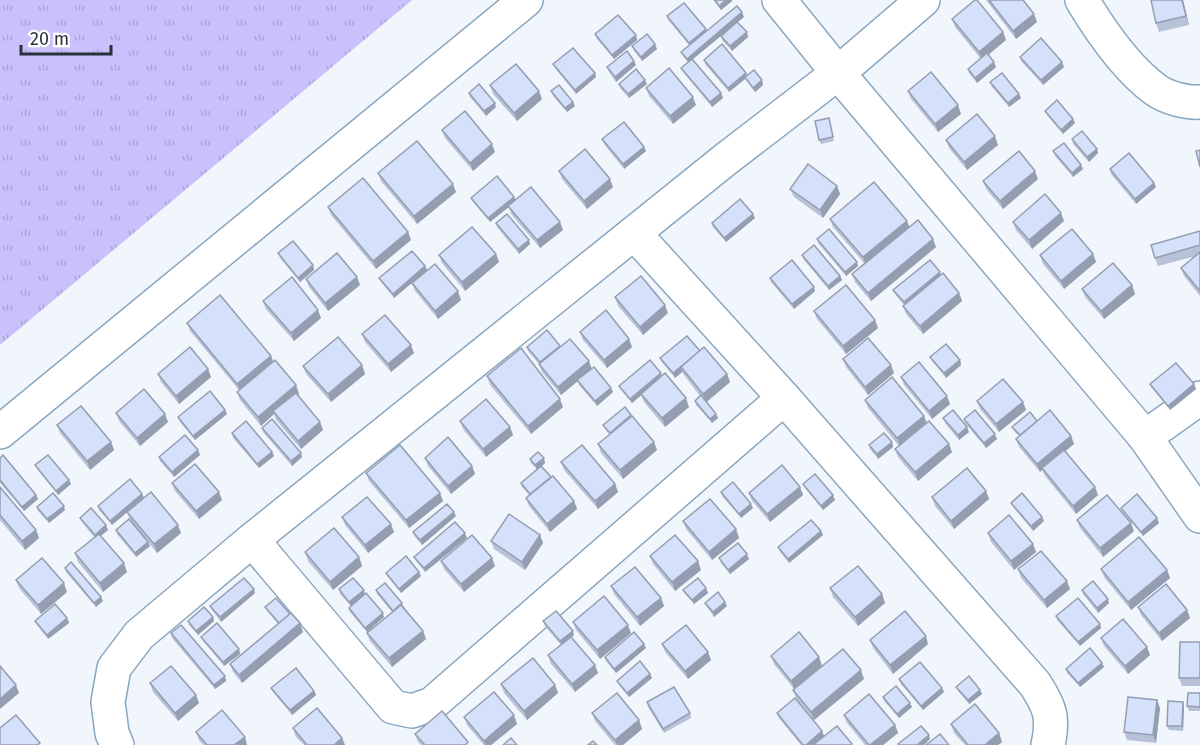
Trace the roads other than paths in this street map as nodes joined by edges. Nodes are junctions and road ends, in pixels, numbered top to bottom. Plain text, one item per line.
1 (526, 0) edge
2 (779, 0) edge
3 (923, 0) edge
4 (1082, 0) edge
5 (838, 73) junction
6 (1200, 102) edge
7 (634, 232) junction
8 (784, 398) junction
9 (1200, 398) edge
10 (0, 432) edge
11 (1145, 436) junction
12 (1200, 516) edge
13 (252, 540) junction
14 (117, 745) edge
15 (1048, 745) edge

1 - 10 street
2 - 5 street
3 - 5 street
4 - 6 street
5 - 7 street
5 - 11 street
7 - 8 street
7 - 13 street
8 - 13 street
8 - 15 street
9 - 11 street
11 - 12 street
13 - 14 street

